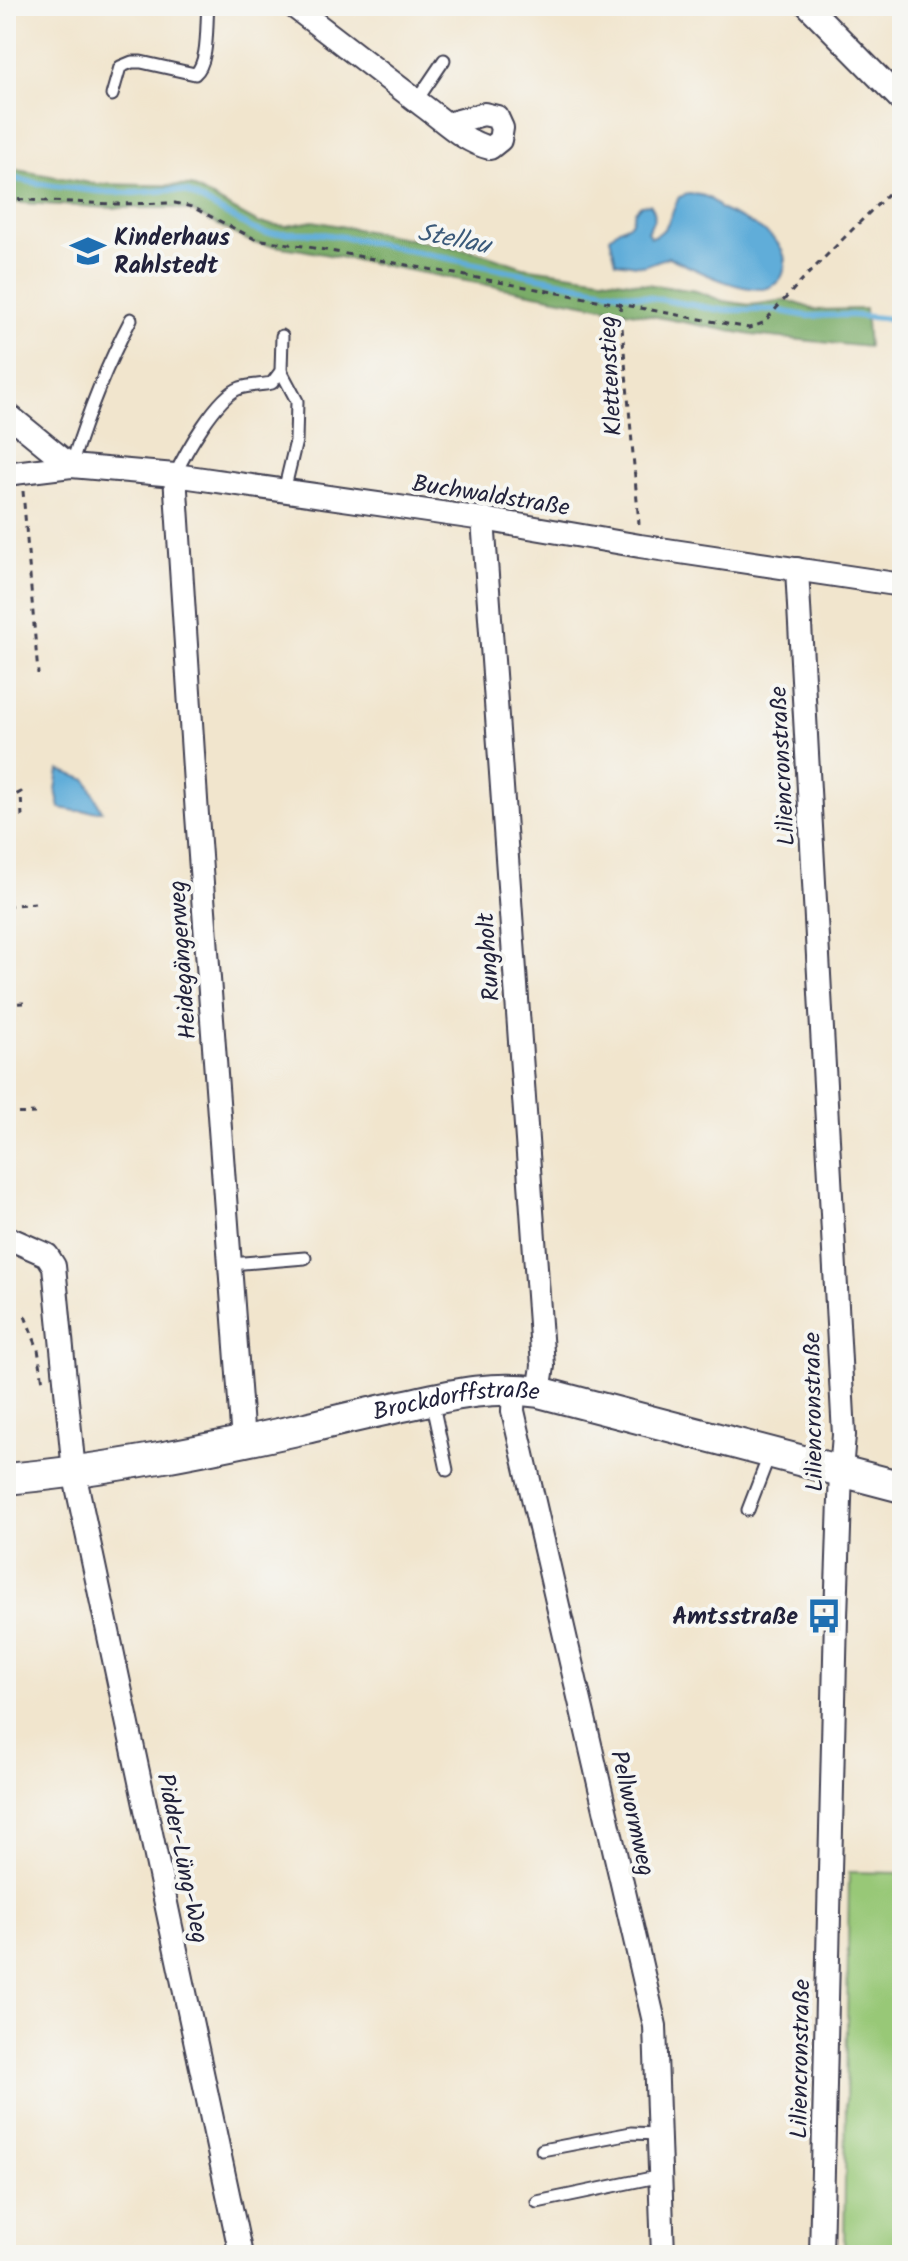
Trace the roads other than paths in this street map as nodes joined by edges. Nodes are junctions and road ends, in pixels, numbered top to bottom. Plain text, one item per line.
1 (208, 6) edge
2 (293, 6) edge
3 (808, 6) edge
4 (444, 60) dead end
5 (112, 95) dead end
6 (417, 100) junction
7 (902, 101) edge
8 (447, 124) dead end
9 (131, 319) dead end
10 (282, 336) dead end
11 (281, 371) junction
12 (6, 413) edge
13 (71, 466) junction
14 (14, 473) edge
15 (175, 475) junction
16 (284, 491) junction
17 (483, 519) junction
18 (797, 569) junction
19 (902, 585) edge
20 (6, 1237) edge
21 (305, 1258) dead end
22 (231, 1264) junction
23 (527, 1390) junction
24 (432, 1399) junction
25 (243, 1442) junction
26 (770, 1452) junction
27 (447, 1470) dead end
28 (841, 1471) junction
29 (74, 1472) junction
30 (6, 1479) edge
31 (902, 1487) edge
32 (748, 1510) dead end
33 (659, 2134) junction
34 (542, 2150) dead end
35 (661, 2176) junction
36 (537, 2202) dead end
37 (241, 2255) edge
38 (663, 2255) edge
39 (821, 2255) edge

1 - 5 lane
2 - 6 street
3 - 7 street
4 - 6 lane
6 - 8 street
9 - 13 lane
10 - 11 lane
11 - 15 lane
11 - 16 lane
12 - 13 street
13 - 14 street, Buchwaldstraße
13 - 15 street, Buchwaldstraße
15 - 16 street, Buchwaldstraße
15 - 22 street, Heidegängerweg
16 - 17 street, Buchwaldstraße
17 - 18 street, Buchwaldstraße
17 - 23 street, Rungholt
18 - 19 street, Buchwaldstraße
18 - 28 street, Liliencronstraße
20 - 29 street, Pidder-Lüng-Weg
21 - 22 lane
22 - 25 street, Heidegängerweg
23 - 24 street, Brockdorffstraße
23 - 26 street, Brockdorffstraße
23 - 33 street, Pellwormweg
24 - 25 street, Brockdorffstraße
24 - 27 lane
25 - 29 street, Brockdorffstraße
26 - 28 street, Brockdorffstraße
26 - 32 lane
28 - 31 street, Brockdorffstraße
28 - 39 street, Liliencronstraße
29 - 30 street, Brockdorffstraße
29 - 37 street, Pidder-Lüng-Weg
33 - 34 lane
33 - 35 street, Pellwormweg
35 - 36 lane
35 - 38 street, Pellwormweg

